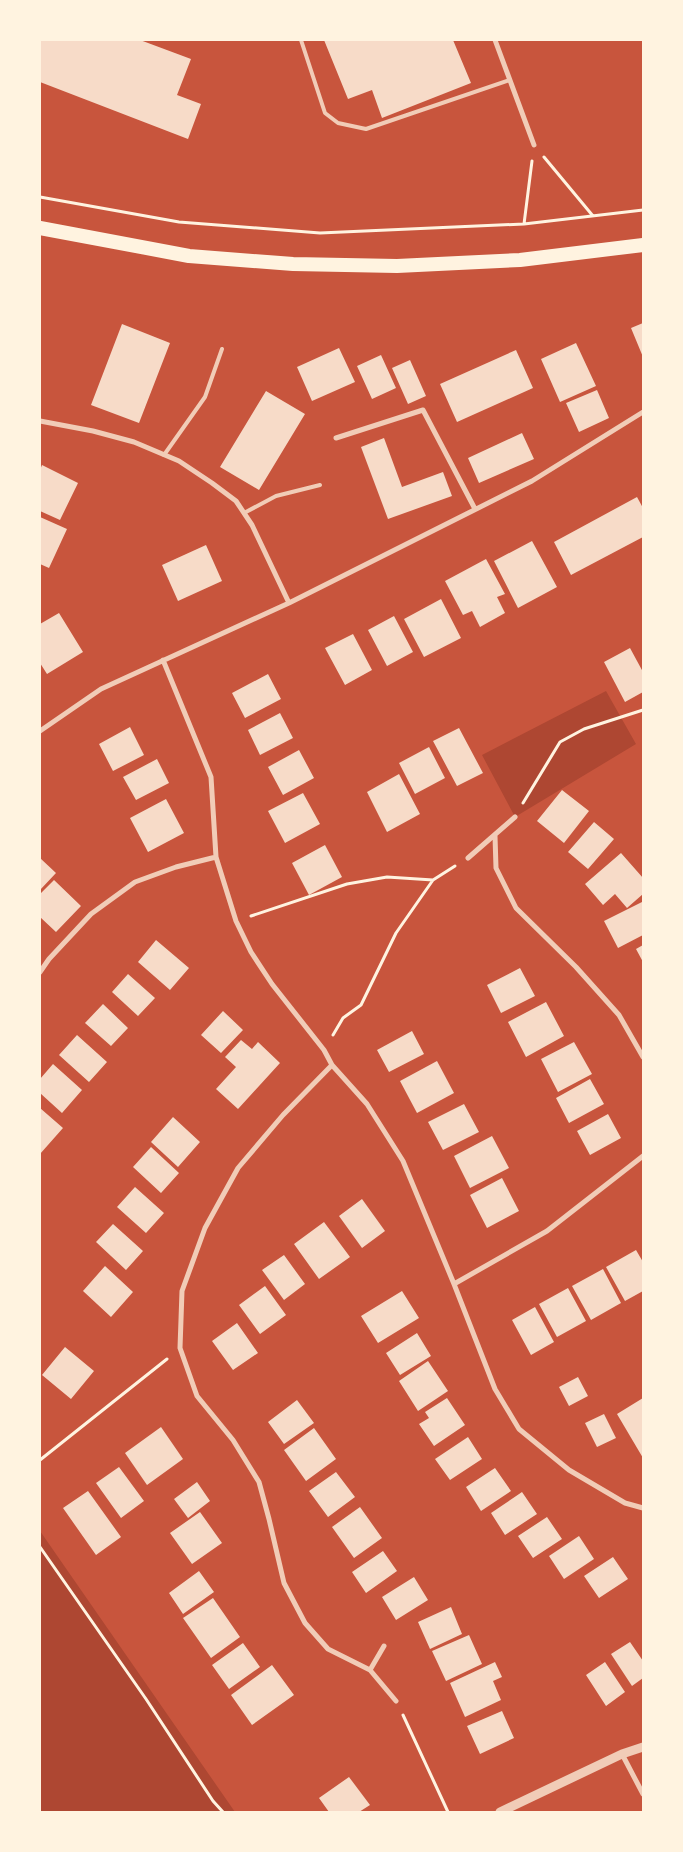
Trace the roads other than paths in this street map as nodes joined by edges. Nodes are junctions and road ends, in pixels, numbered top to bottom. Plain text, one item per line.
1 (301, 40) edge
2 (496, 40) edge
3 (510, 80) junction
4 (534, 145) road end
5 (40, 228) edge
6 (643, 245) edge
7 (222, 349) dead end
8 (643, 412) edge
9 (40, 422) edge
10 (336, 438) dead end
11 (164, 455) junction
12 (320, 485) dead end
13 (475, 510) junction
14 (244, 513) junction
15 (289, 603) junction
16 (163, 660) junction
17 (40, 731) edge
18 (515, 817) road end
19 (495, 836) junction
20 (216, 857) junction
21 (468, 858) road end
22 (40, 972) edge
23 (643, 1057) edge
24 (332, 1065) junction
25 (643, 1156) edge
26 (454, 1284) junction
27 (643, 1508) edge
28 (384, 1646) dead end
29 (370, 1670) junction
30 (396, 1701) road end
31 (643, 1747) edge
32 (622, 1754) junction
33 (643, 1794) edge
34 (500, 1812) edge

1 - 3 lane
2 - 3 street
3 - 4 street
5 - 6 highway
7 - 11 lane
8 - 13 street
9 - 11 street
10 - 13 street
11 - 14 street
12 - 14 lane
13 - 15 street
14 - 15 street
15 - 16 street
16 - 17 street
16 - 20 street
18 - 19 street
19 - 21 street
19 - 23 street
20 - 22 street
20 - 24 street
24 - 26 street
24 - 29 street
25 - 26 street
26 - 27 street
28 - 29 street
29 - 30 street
31 - 32 street
32 - 33 street
32 - 34 street

